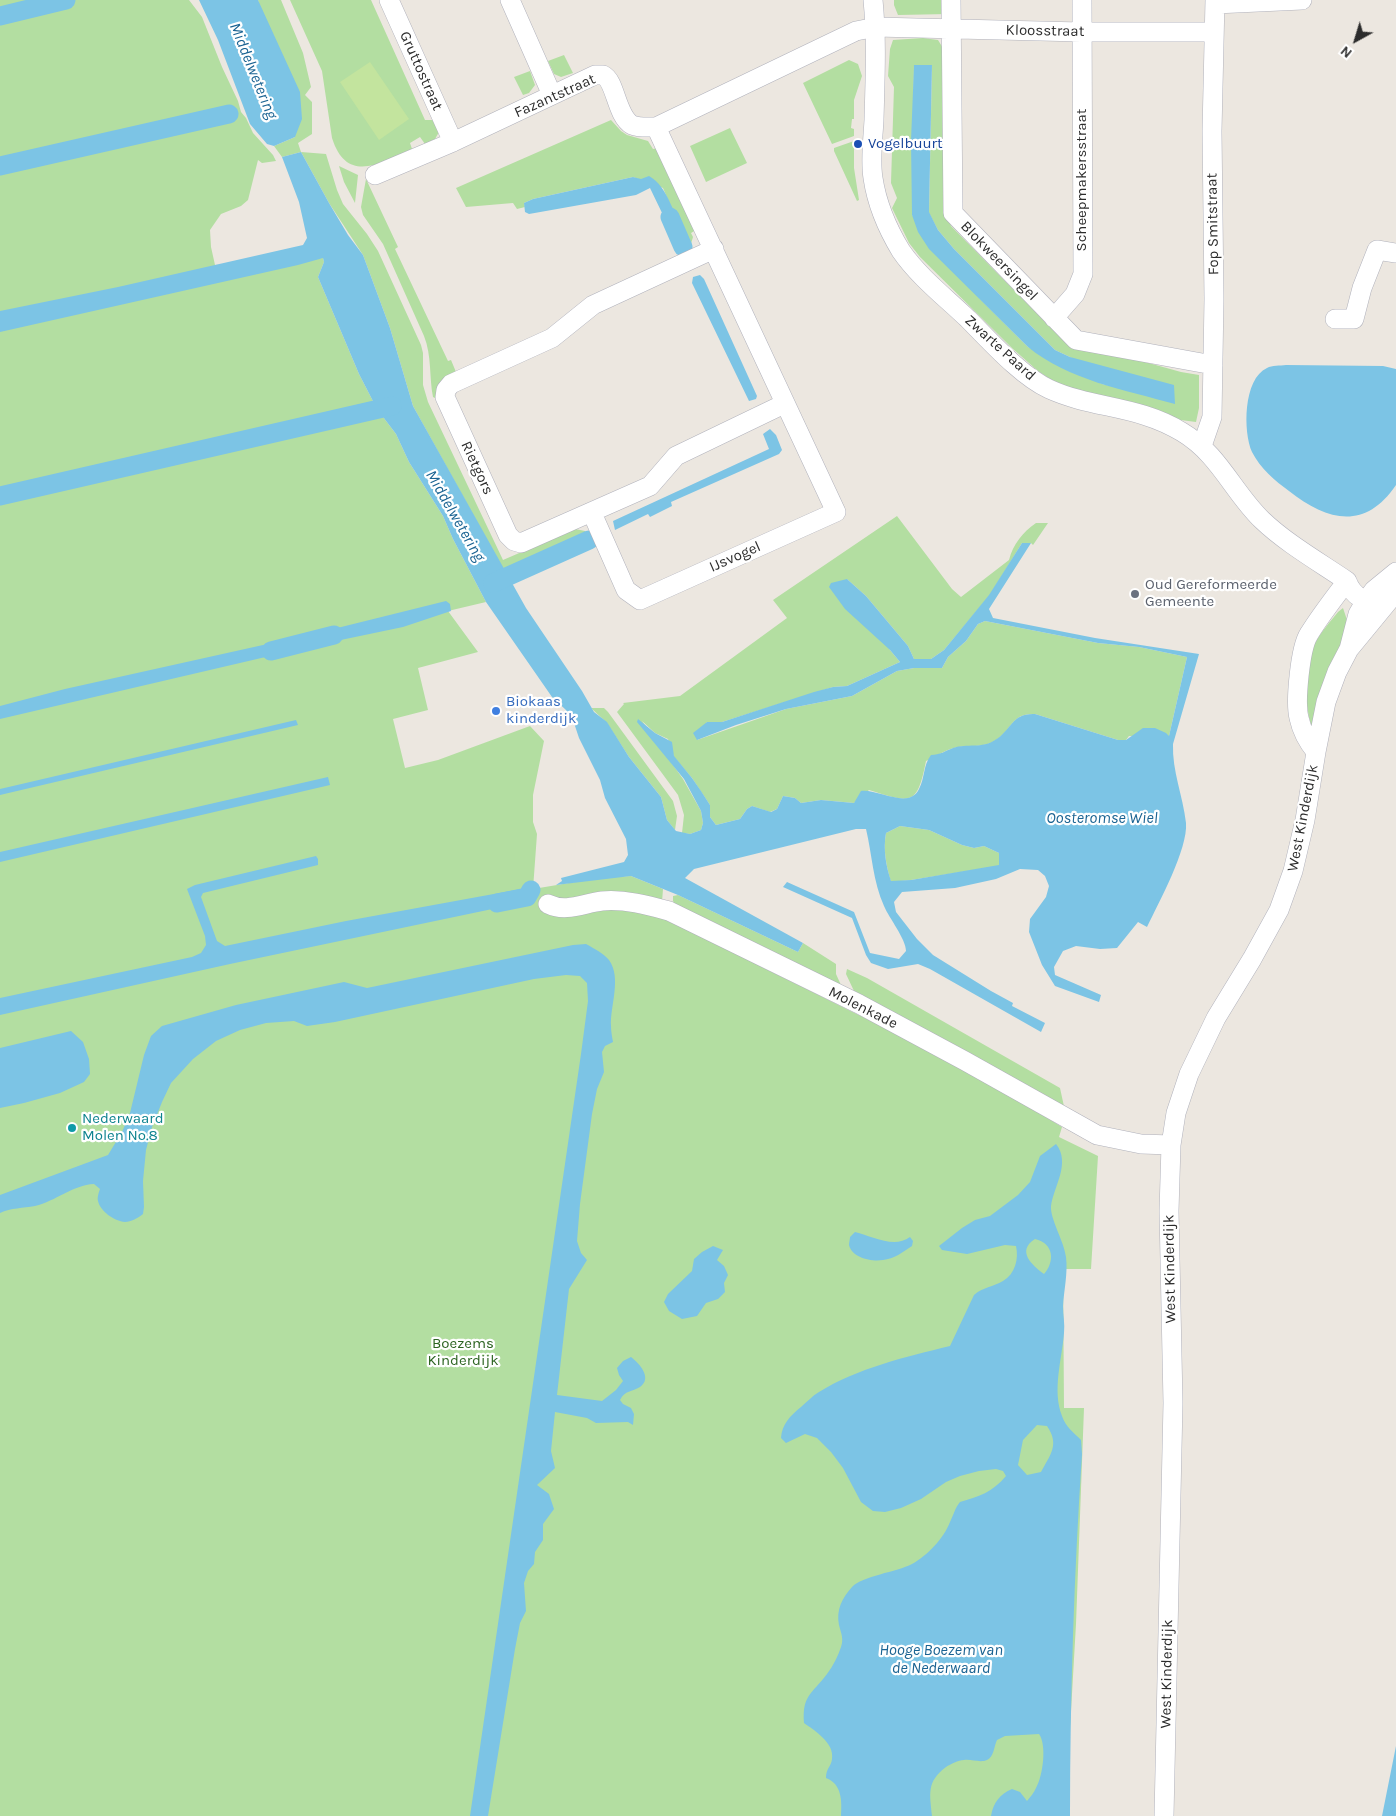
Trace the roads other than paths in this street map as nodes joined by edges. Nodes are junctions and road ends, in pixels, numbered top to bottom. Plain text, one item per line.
1 (389, 0) edge
2 (510, 0) edge
3 (873, 0) edge
4 (952, 0) edge
5 (1082, 0) edge
6 (1302, 0) edge
7 (1215, 2) edge
8 (876, 27) junction
9 (951, 30) junction
10 (1081, 32) junction
11 (1214, 32) junction
12 (552, 95) junction
13 (656, 127) junction
14 (453, 142) junction
15 (375, 175) dead end
16 (714, 249) junction
17 (1396, 253) edge
18 (1054, 318) junction
19 (1336, 319) dead end
20 (1213, 365) junction
21 (784, 404) junction
22 (1202, 446) junction
23 (592, 513) junction
24 (1396, 572) edge
25 (1347, 581) junction
26 (1396, 592) edge
27 (1370, 596) junction
28 (1388, 613) junction
29 (1349, 649) junction
30 (1316, 752) junction
31 (548, 904) dead end
32 (1171, 1145) junction
33 (1164, 1816) edge

1 - 14 street, Gruttostraat
2 - 12 street
3 - 8 street, Zwarte Paard
4 - 9 street, Blokweersingel
5 - 10 street, Scheepmakersstraat
6 - 7 street
7 - 11 street, Fop Smitstraat
8 - 9 street, Kloosstraat
8 - 13 street
8 - 22 street, Zwarte Paard
9 - 10 street, Kloosstraat
9 - 18 street, Blokweersingel
10 - 11 street, Kloosstraat
10 - 18 street, Scheepmakersstraat
11 - 20 street, Fop Smitstraat
12 - 13 street, Fazantstraat
12 - 14 street, Fazantstraat
13 - 16 street
14 - 15 street, Fazantstraat
16 - 21 street
16 - 23 street, Rietgors
17 - 19 street
18 - 20 street, Blokweersingel
20 - 22 street, Fop Smitstraat
21 - 23 street, Rietgors
21 - 23 street, IJsvogel
22 - 25 street, Zwarte Paard
24 - 27 street, West Kinderdijk
25 - 27 street, Zwarte Paard
25 - 30 street, West Kinderdijk
26 - 28 street, West Kinderdijk
27 - 28 street, Zwarte Paard
27 - 29 street, West Kinderdijk
28 - 29 street, West Kinderdijk
29 - 30 street, West Kinderdijk
30 - 32 street, West Kinderdijk
31 - 32 street, Molenkade
32 - 33 street, West Kinderdijk

